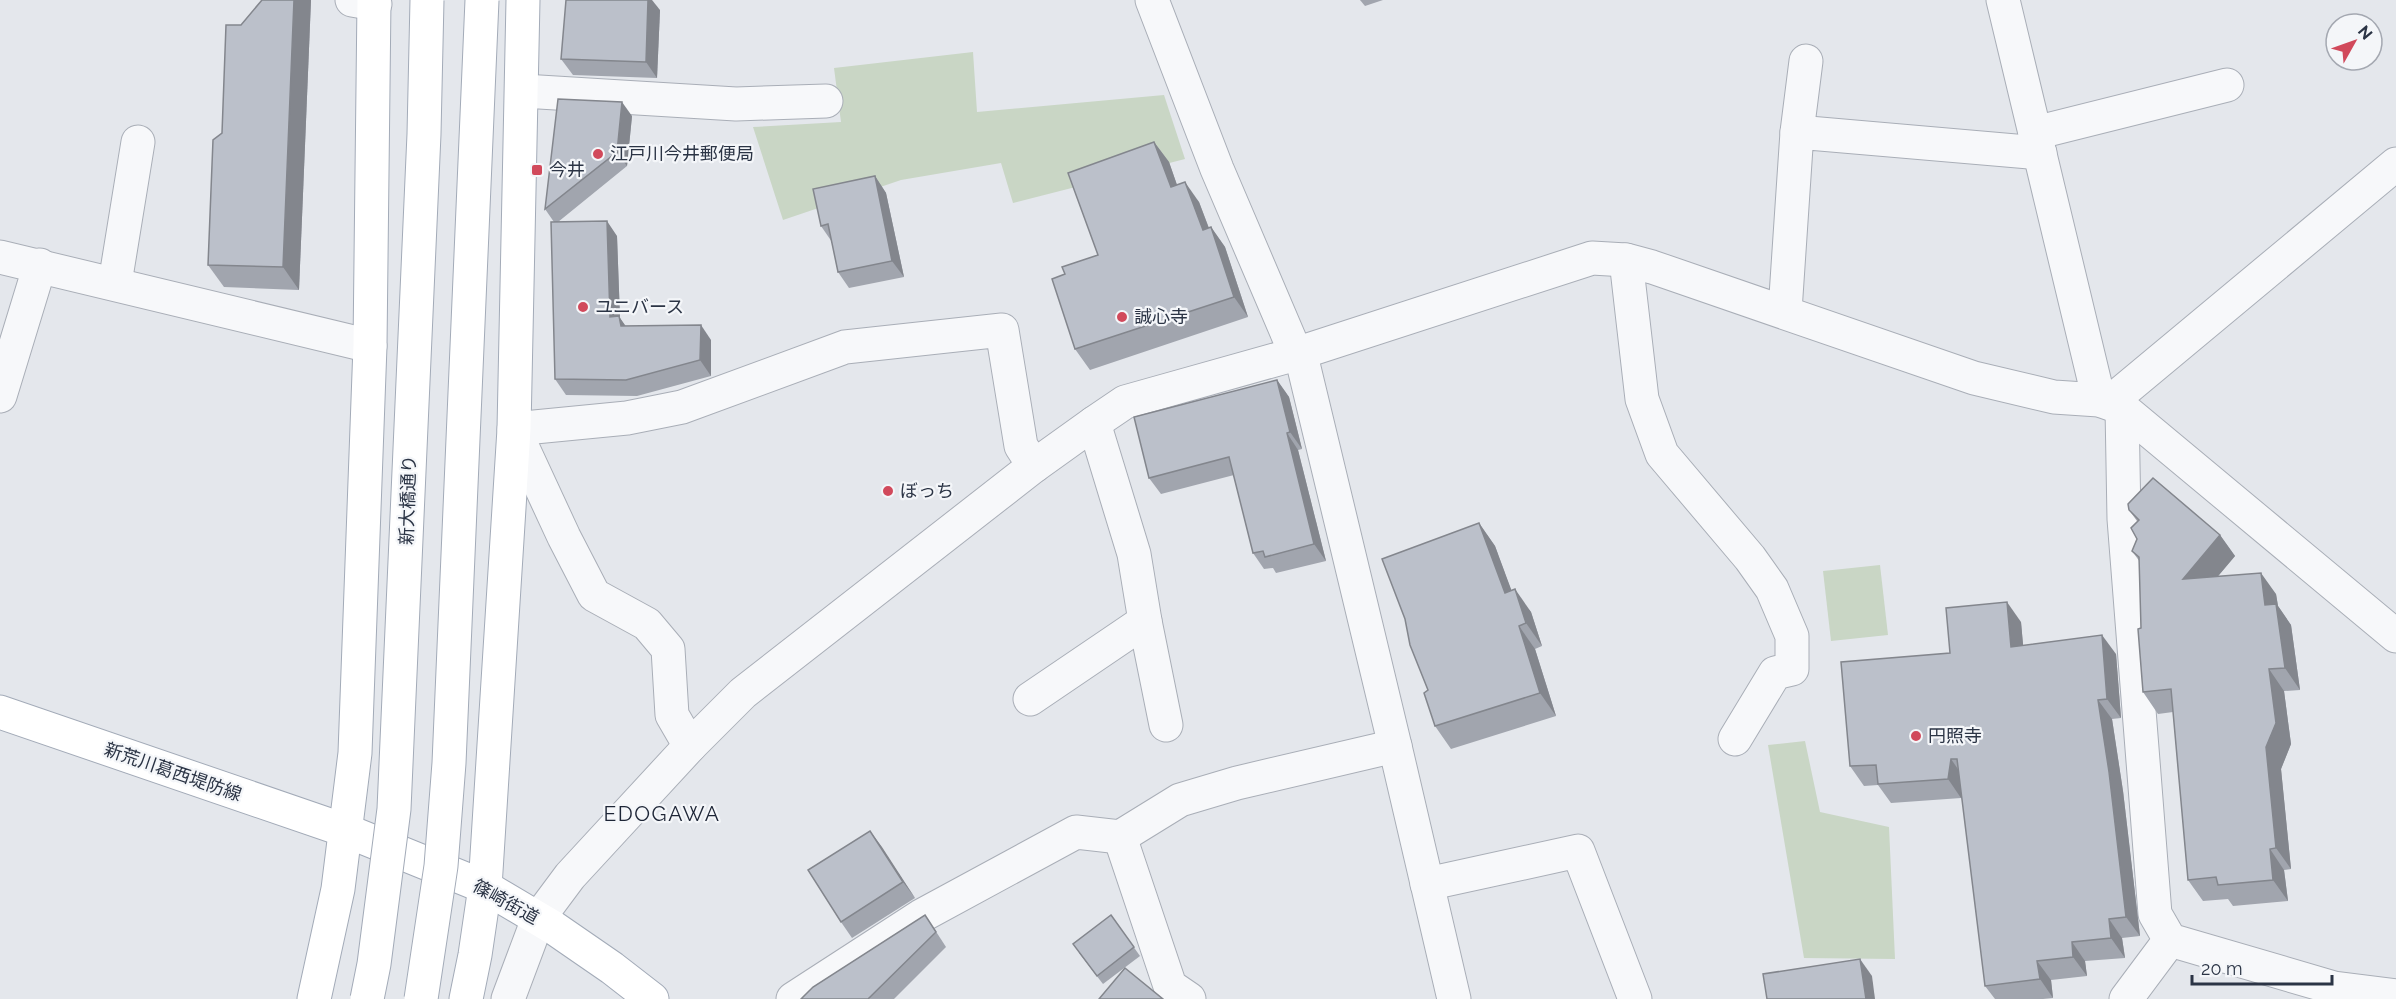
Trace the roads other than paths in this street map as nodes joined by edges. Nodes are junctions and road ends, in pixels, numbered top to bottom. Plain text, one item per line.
1 (427, 0) edge
2 (482, 0) edge
3 (524, 0) edge
4 (1152, 0) edge
5 (2003, 0) edge
6 (369, 1) edge
7 (1806, 61) dead end
8 (2226, 85) dead end
9 (523, 91) junction
10 (826, 101) dead end
11 (1797, 132) junction
12 (138, 142) dead end
13 (2037, 143) junction
14 (2396, 164) edge
15 (0, 256) edge
16 (1626, 260) junction
17 (40, 264) junction
18 (115, 283) junction
19 (1785, 311) junction
20 (370, 346) junction
21 (1298, 352) junction
22 (0, 396) edge
23 (2110, 404) junction
24 (1094, 423) junction
25 (514, 429) junction
26 (1034, 466) junction
27 (1145, 621) junction
28 (2396, 636) edge
29 (1030, 699) dead end
30 (0, 712) edge
31 (1166, 725) dead end
32 (1735, 739) dead end
33 (690, 746) junction
34 (1395, 746) junction
35 (346, 831) junction
36 (1120, 837) junction
37 (1427, 884) junction
38 (485, 887) junction
39 (538, 919) junction
40 (2170, 940) junction
41 (2334, 993) edge
42 (2396, 996) edge
43 (314, 997) edge
44 (367, 999) edge
45 (421, 999) edge
46 (466, 999) edge
47 (508, 999) edge
48 (652, 999) edge
49 (793, 999) edge
50 (1189, 999) edge
51 (1454, 999) edge
52 (1635, 999) edge
53 (2126, 999) edge

1 - 44 main road, 新大橋通り, bridge
2 - 45 main road, bridge
3 - 9 main road
4 - 21 street
5 - 13 street
6 - 20 main road
7 - 11 street
8 - 13 street
9 - 10 street
9 - 25 main road
11 - 13 street
11 - 19 street
12 - 18 street
13 - 23 street
14 - 23 street
15 - 17 street
16 - 19 street
16 - 21 street
16 - 32 street
17 - 18 street
17 - 22 street
18 - 20 street
19 - 23 street
20 - 35 main road
21 - 24 street
21 - 34 street
23 - 28 street
23 - 40 street
24 - 26 street
24 - 27 street
25 - 26 street
25 - 33 street
25 - 38 main road
26 - 33 street
27 - 29 street
27 - 31 street
30 - 35 main road, 新荒川葛西堤防線
33 - 39 street
34 - 36 street
34 - 37 street
35 - 38 main road, 篠崎街道
35 - 43 main road
36 - 49 street
36 - 50 street
37 - 51 street
37 - 52 street
38 - 39 main road, 篠崎街道
38 - 46 main road
39 - 47 street
39 - 48 main road, 篠崎街道
40 - 41 street
40 - 53 street
41 - 42 street

